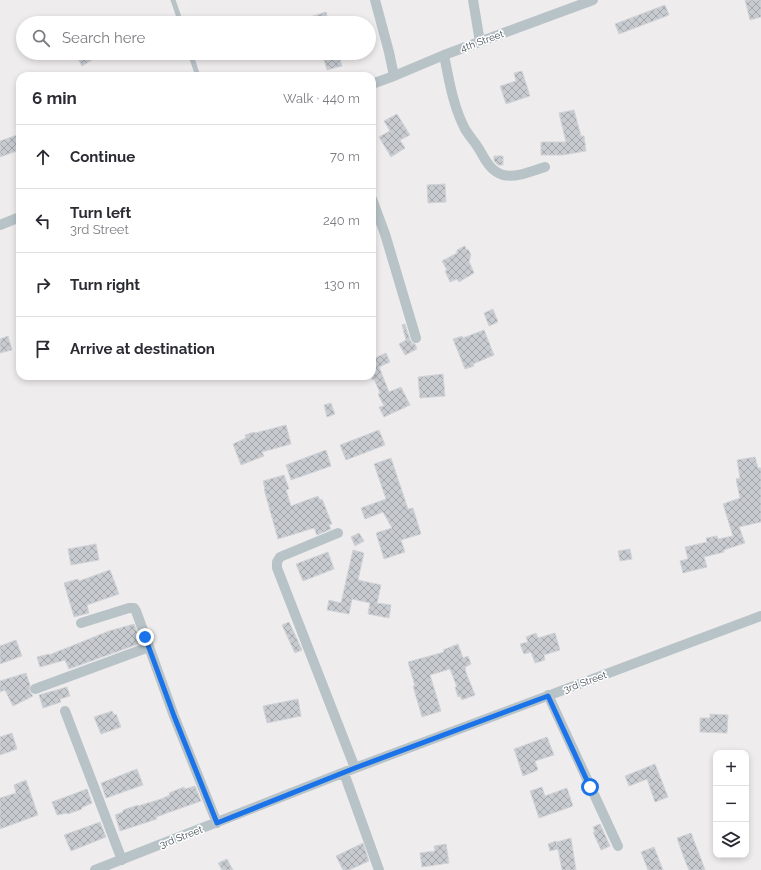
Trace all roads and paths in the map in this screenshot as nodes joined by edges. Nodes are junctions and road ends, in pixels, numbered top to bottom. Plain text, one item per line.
1 (173, 0) edge
2 (375, 0) edge
3 (473, 0) edge
4 (593, 0) edge
5 (179, 16) edge
6 (480, 42) junction
7 (444, 55) junction
8 (192, 60) edge
9 (197, 72) edge
10 (394, 76) junction
11 (376, 83) edge
12 (545, 167) dead end
13 (376, 210) edge
14 (16, 219) edge
15 (0, 225) edge
16 (416, 338) dead end
17 (338, 533) dead end
18 (761, 616) edge
19 (81, 623) dead end
20 (149, 647) junction
21 (35, 689) dead end
22 (548, 696) junction
23 (65, 711) dead end
24 (355, 768) junction
25 (344, 773) junction
26 (217, 823) junction
27 (618, 846) dead end
28 (122, 860) junction
29 (95, 870) edge
30 (379, 870) edge

1 - 5 lane
2 - 10 street
3 - 6 street
4 - 6 street, 4th Street
6 - 7 street, 4th Street
7 - 10 street, 4th Street
7 - 12 street
8 - 9 lane
10 - 11 street, 4th Street
13 - 16 street
14 - 15 street
17 - 24 street
18 - 22 street, 3rd Street
19 - 20 street
20 - 21 street
20 - 26 street
22 - 24 street, 3rd Street
22 - 27 street
23 - 28 street
24 - 25 street, 3rd Street
25 - 26 street, 3rd Street
25 - 30 street
26 - 28 street, 3rd Street
28 - 29 street, 3rd Street

